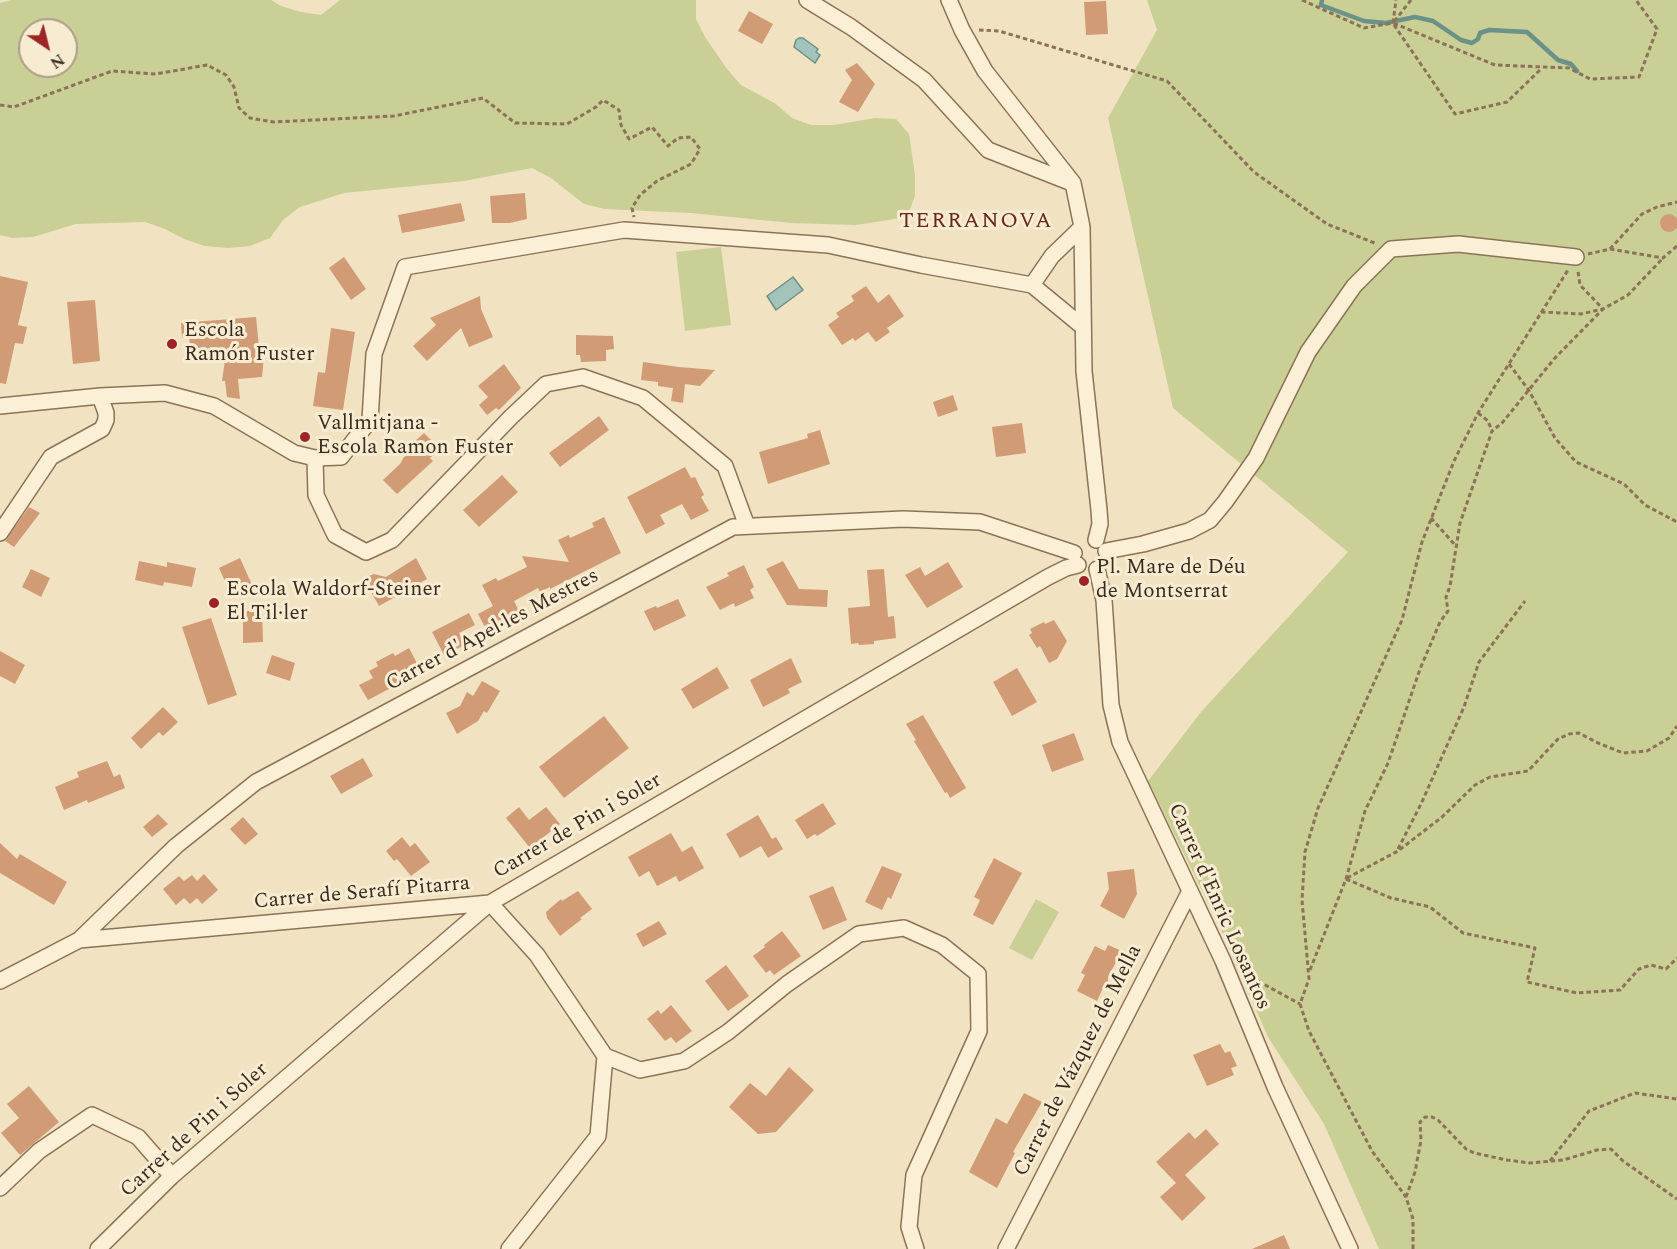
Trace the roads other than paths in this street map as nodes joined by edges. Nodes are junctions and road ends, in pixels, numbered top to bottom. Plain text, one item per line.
1 (807, 0) edge
2 (949, 0) edge
3 (1073, 183) junction
4 (1082, 227) junction
5 (1576, 257) road end
6 (1032, 285) junction
7 (1083, 327) junction
8 (100, 396) junction
9 (0, 406) edge
10 (315, 458) junction
11 (747, 526) junction
12 (0, 533) edge
13 (1101, 546) junction
14 (1076, 559) junction
15 (1097, 569) junction
16 (1189, 893) junction
17 (490, 903) junction
18 (80, 940) junction
19 (0, 981) edge
20 (605, 1056) junction
21 (172, 1176) junction
22 (0, 1188) edge
23 (98, 1249) edge
24 (509, 1249) edge
25 (916, 1249) edge
26 (1006, 1249) edge
27 (1350, 1249) edge

1 - 3 street
2 - 3 street
3 - 4 street
4 - 6 street
4 - 7 street
5 - 13 street
6 - 7 street
6 - 10 street
7 - 13 street
8 - 9 street
8 - 10 street
8 - 12 street
10 - 11 street
11 - 14 street, Carrer d'Apel·les Mestres
11 - 18 street, Carrer d'Apel·les Mestres
13 - 14 street
13 - 15 street
14 - 15 street
14 - 17 street, Carrer de Pin i Soler
15 - 16 street, Carrer d'Enric Losantos
16 - 26 street, Carrer de Vázquez de Mella
16 - 27 street, Carrer d'Enric Losantos
17 - 18 street, Carrer de Serafí Pitarra
17 - 20 street, Carrer de Serafí Pitarra
17 - 21 street, Carrer de Pin i Soler
18 - 19 street, Carrer d'Apel·les Mestres
20 - 24 street
20 - 25 street
21 - 22 street
21 - 23 street, Carrer de Pin i Soler

